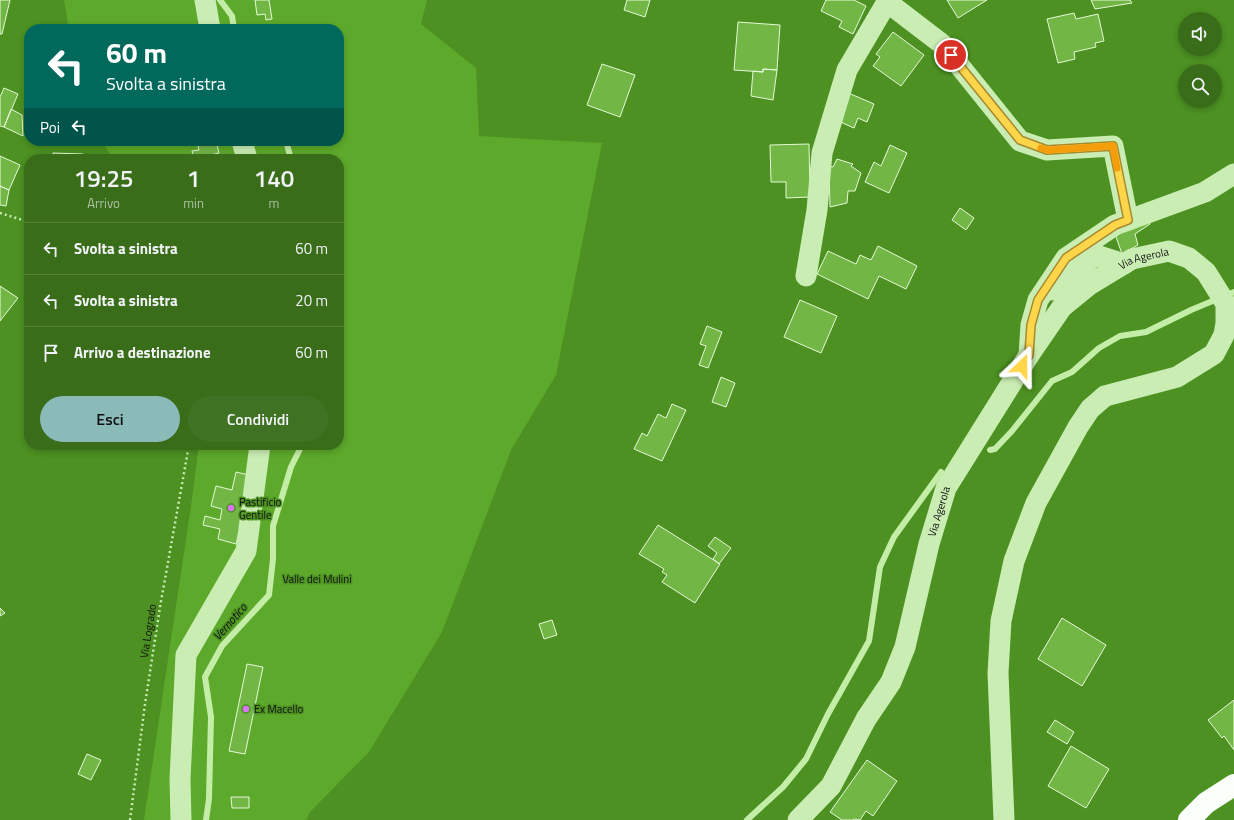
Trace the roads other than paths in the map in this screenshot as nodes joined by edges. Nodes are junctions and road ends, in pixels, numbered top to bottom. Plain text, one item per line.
1 (204, 0) edge
2 (887, 1) edge
3 (209, 24) edge
4 (1234, 174) edge
5 (1128, 220) junction
6 (1124, 264) junction
7 (806, 276) dead end
8 (1038, 300) junction
9 (1029, 355) junction
10 (259, 450) edge
11 (1234, 785) edge
12 (181, 820) edge
13 (798, 820) edge
14 (1004, 820) edge
15 (1189, 820) edge

1 - 3 street
2 - 5 street
2 - 7 street
4 - 5 street
5 - 8 street
6 - 8 street
6 - 9 street, Via Agerola
6 - 14 street, Via Agerola
8 - 9 street
9 - 13 street, Via Agerola
10 - 12 street
11 - 15 main road

